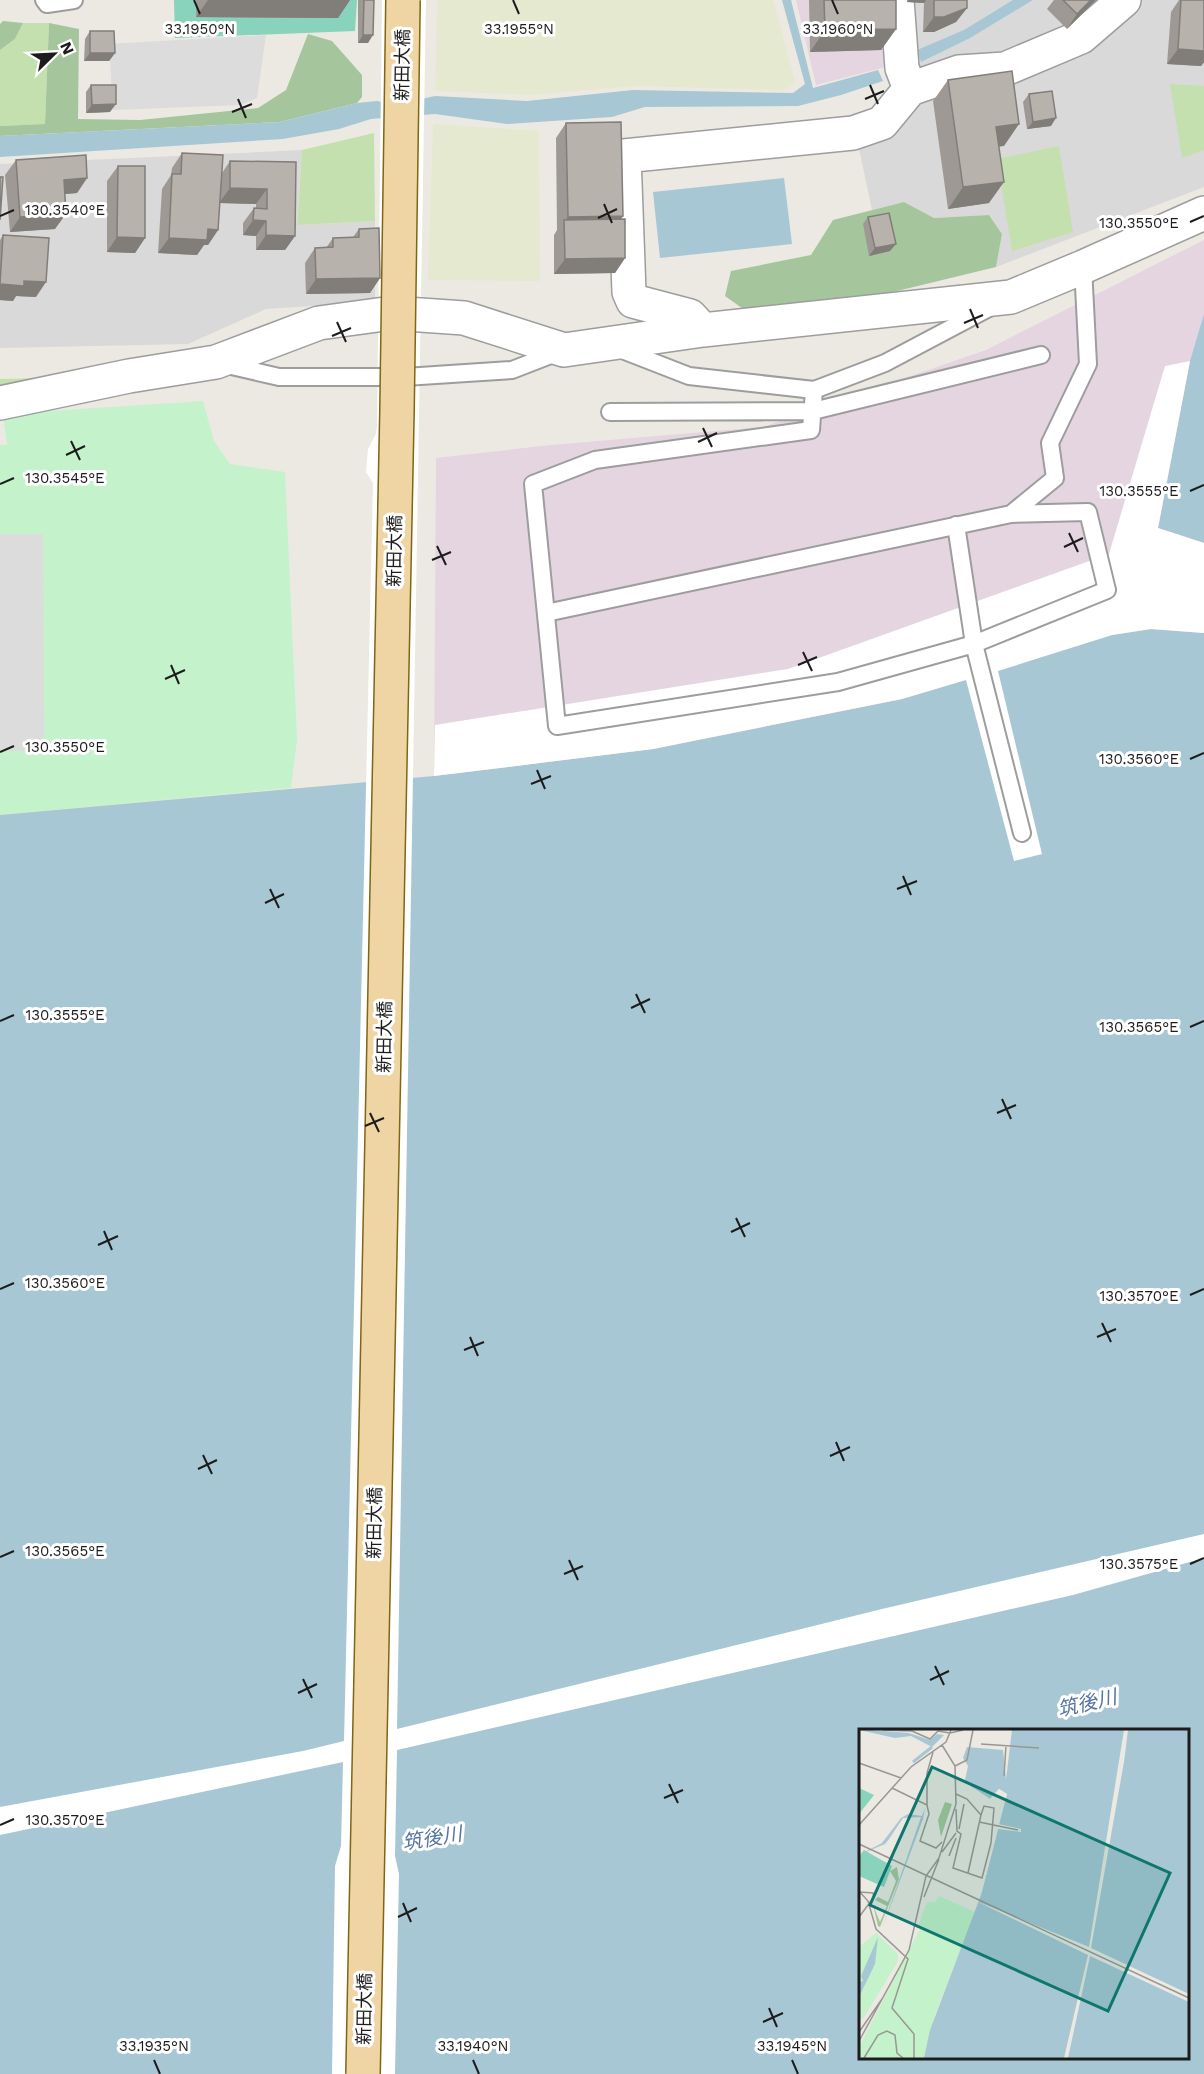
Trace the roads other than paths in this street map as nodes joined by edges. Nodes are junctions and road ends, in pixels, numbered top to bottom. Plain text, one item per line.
1 (44, 0) edge
2 (74, 0) edge
3 (402, 0) edge
4 (897, 0) edge
5 (1124, 0) edge
6 (910, 89) junction
7 (1204, 213) edge
8 (1083, 267) junction
9 (1011, 297) junction
10 (703, 330) junction
11 (605, 344) junction
12 (564, 350) junction
13 (1041, 355) dead end
14 (216, 362) junction
15 (814, 390) junction
16 (0, 403) edge
17 (813, 411) junction
18 (610, 412) dead end
19 (1011, 514) junction
20 (956, 525) junction
21 (546, 613) junction
22 (974, 644) junction
23 (1022, 833) dead end
24 (363, 2074) edge

1 - 2 lane
3 - 24 main road, 新田大橋, bridge
4 - 6 street
5 - 6 street
6 - 10 street
7 - 8 street
8 - 9 street
8 - 19 lane
9 - 10 street
9 - 15 lane
10 - 11 street
11 - 12 street
11 - 15 lane
12 - 14 lane
12 - 14 street
13 - 17 lane
14 - 16 street
15 - 17 lane
17 - 18 lane
17 - 21 lane
19 - 20 lane
19 - 22 lane
20 - 21 lane
20 - 22 lane
21 - 22 lane
22 - 23 lane

